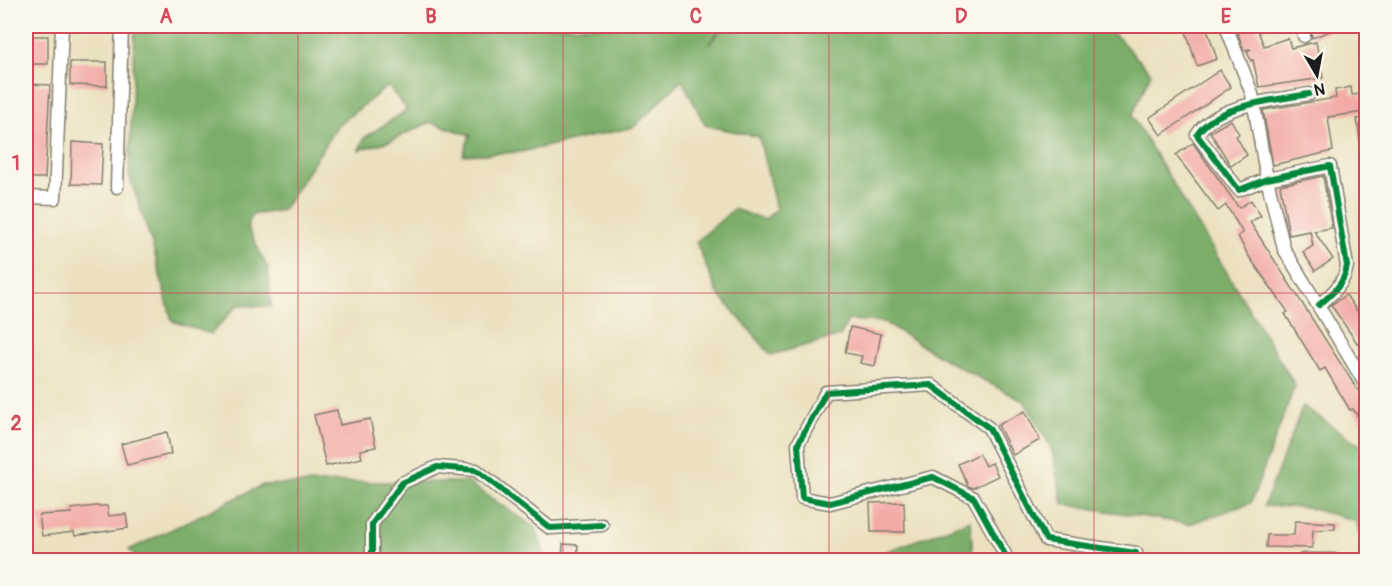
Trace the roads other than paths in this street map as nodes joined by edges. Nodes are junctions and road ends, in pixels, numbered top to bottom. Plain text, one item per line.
1 (62, 26) edge
2 (122, 26) edge
3 (1226, 26) edge
4 (1309, 94) dead end
5 (1253, 105) junction
6 (1267, 179) junction
7 (117, 187) dead end
8 (26, 197) edge
9 (1319, 305) junction
10 (1366, 385) edge
11 (602, 525) dead end
12 (1136, 553) dead end
13 (1334, 560) edge
14 (372, 561) edge
15 (1008, 561) edge
16 (1303, 561) edge

1 - 8 street
2 - 7 street
3 - 5 street
4 - 5 street
5 - 6 street
5 - 6 street
6 - 9 street
6 - 9 street
9 - 10 street
11 - 14 street
12 - 15 street
13 - 16 street

